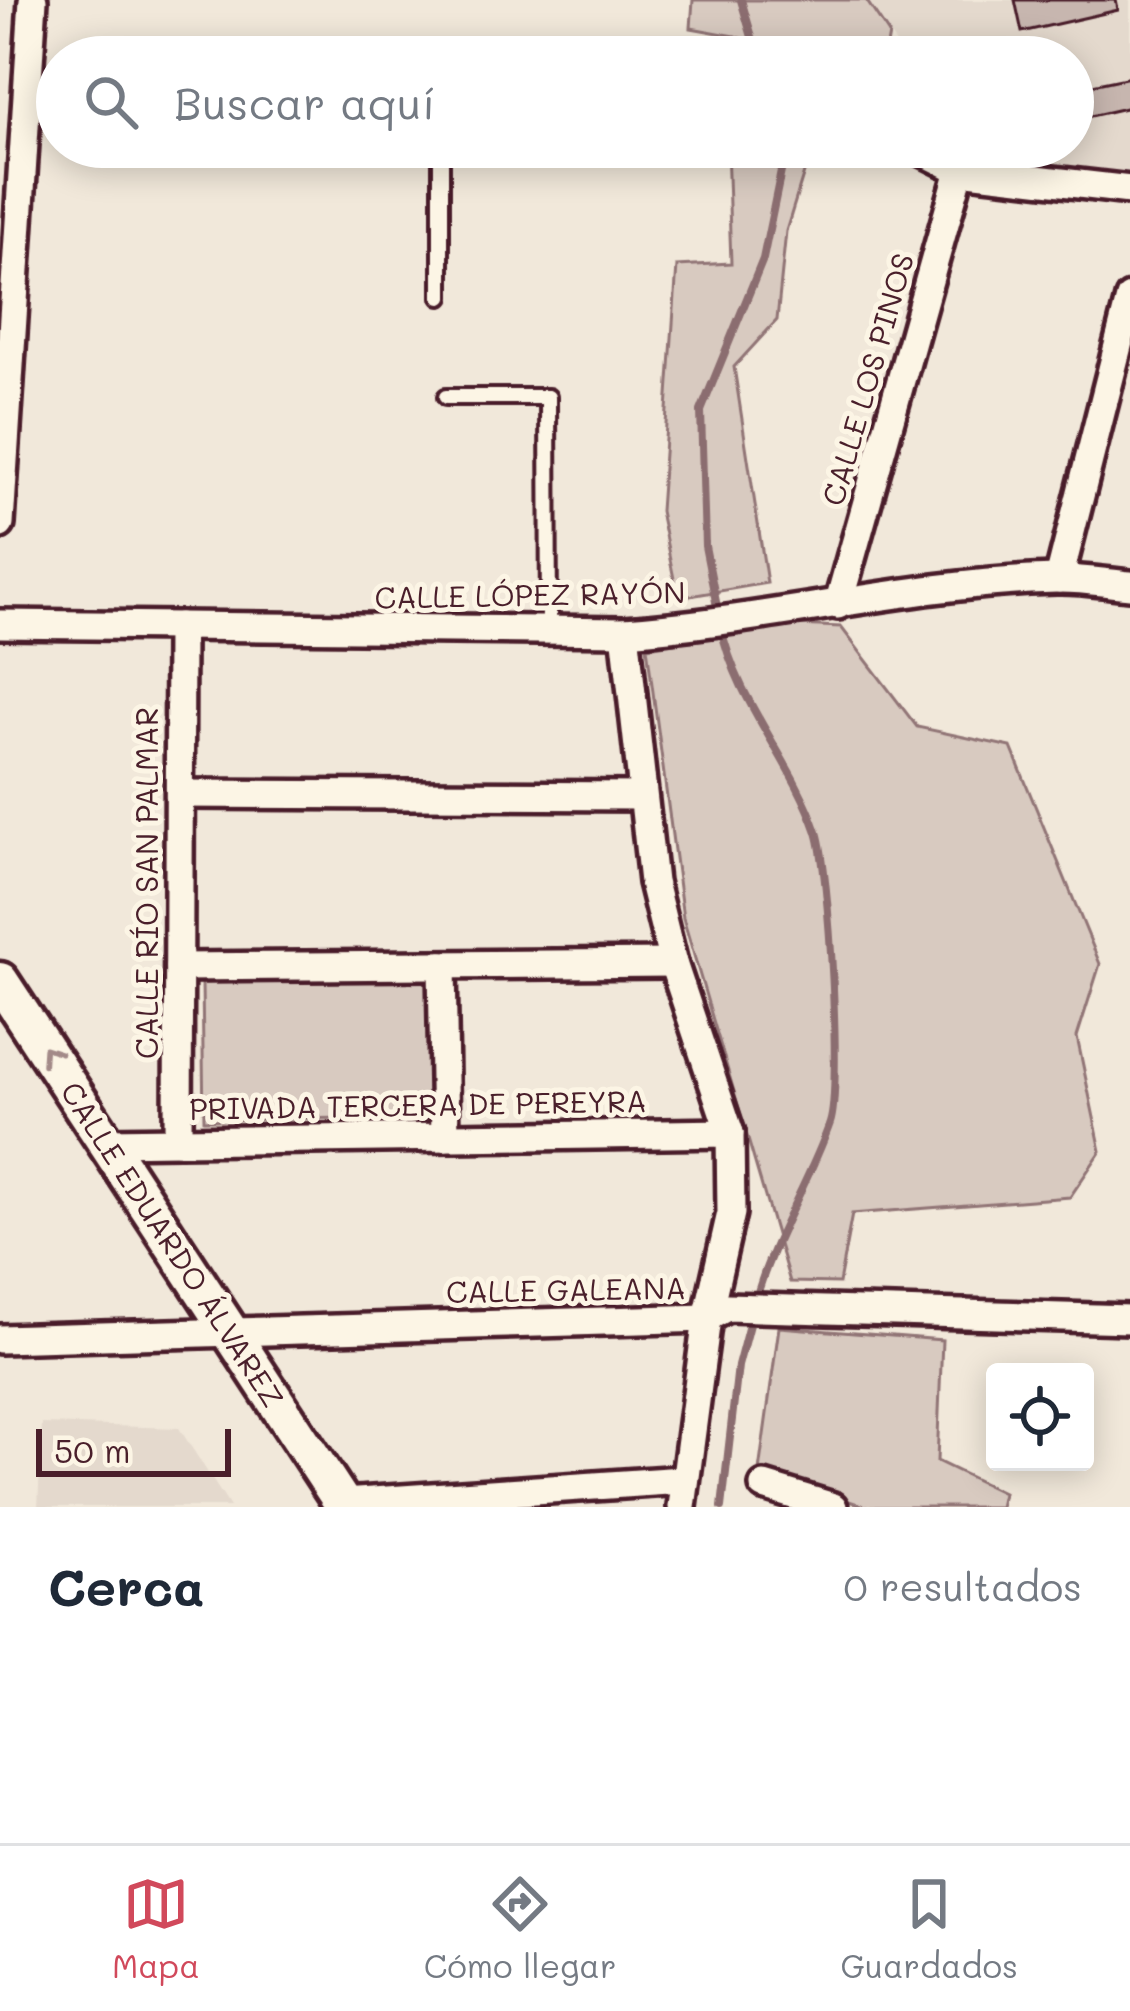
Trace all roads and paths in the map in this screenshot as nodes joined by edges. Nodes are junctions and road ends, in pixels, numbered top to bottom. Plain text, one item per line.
1 (33, 0) edge
2 (27, 93) junction
3 (36, 93) edge
4 (441, 168) edge
5 (956, 168) edge
6 (960, 170) junction
7 (1130, 190) edge
8 (441, 297) dead end
9 (1130, 298) edge
10 (446, 397) dead end
11 (0, 524) edge
12 (1060, 579) junction
13 (1130, 585) edge
14 (838, 605) junction
15 (0, 624) edge
16 (180, 626) junction
17 (549, 631) junction
18 (625, 631) junction
19 (180, 794) junction
20 (642, 796) junction
21 (673, 963) junction
22 (442, 965) junction
23 (179, 967) junction
24 (0, 981) edge
25 (730, 1133) junction
26 (445, 1137) junction
27 (178, 1141) junction
28 (107, 1142) junction
29 (717, 1312) junction
30 (1130, 1319) edge
31 (229, 1329) junction
32 (0, 1339) edge
33 (764, 1486) dead end
34 (683, 1494) edge
35 (344, 1505) edge
36 (833, 1507) edge

1 - 2 street
2 - 3 street
2 - 11 street
4 - 8 lane
5 - 6 street
6 - 7 street
6 - 14 street, CALLE LOS PINOS
9 - 12 street
10 - 17 lane
12 - 13 street, CALLE LÓPEZ RAYÓN
12 - 14 street, CALLE LÓPEZ RAYÓN
14 - 18 street, CALLE LÓPEZ RAYÓN
15 - 16 street, CALLE LÓPEZ RAYÓN
16 - 17 street, CALLE LÓPEZ RAYÓN
16 - 19 street, CALLE RÍO SAN PALMAR
17 - 18 street, CALLE LÓPEZ RAYÓN
18 - 20 street
19 - 20 street
19 - 23 street, CALLE RÍO SAN PALMAR
20 - 21 street
21 - 22 street
21 - 25 street
22 - 23 street
22 - 26 street
23 - 27 street, CALLE RÍO SAN PALMAR
28 -> 24 street, CALLE EDUARDO ÁLVAREZ
25 - 26 street, PRIVADA TERCERA DE PEREYRA
25 - 29 street
26 - 27 street, PRIVADA TERCERA DE PEREYRA
27 - 28 street, PRIVADA TERCERA DE PEREYRA
28 - 31 street, CALLE EDUARDO ÁLVAREZ
29 - 30 street, CALLE GALEANA
29 - 31 street, CALLE GALEANA
29 - 34 street
31 - 32 street, CALLE GALEANA
31 - 35 street, CALLE EDUARDO ÁLVAREZ
33 - 36 street
34 - 35 street

